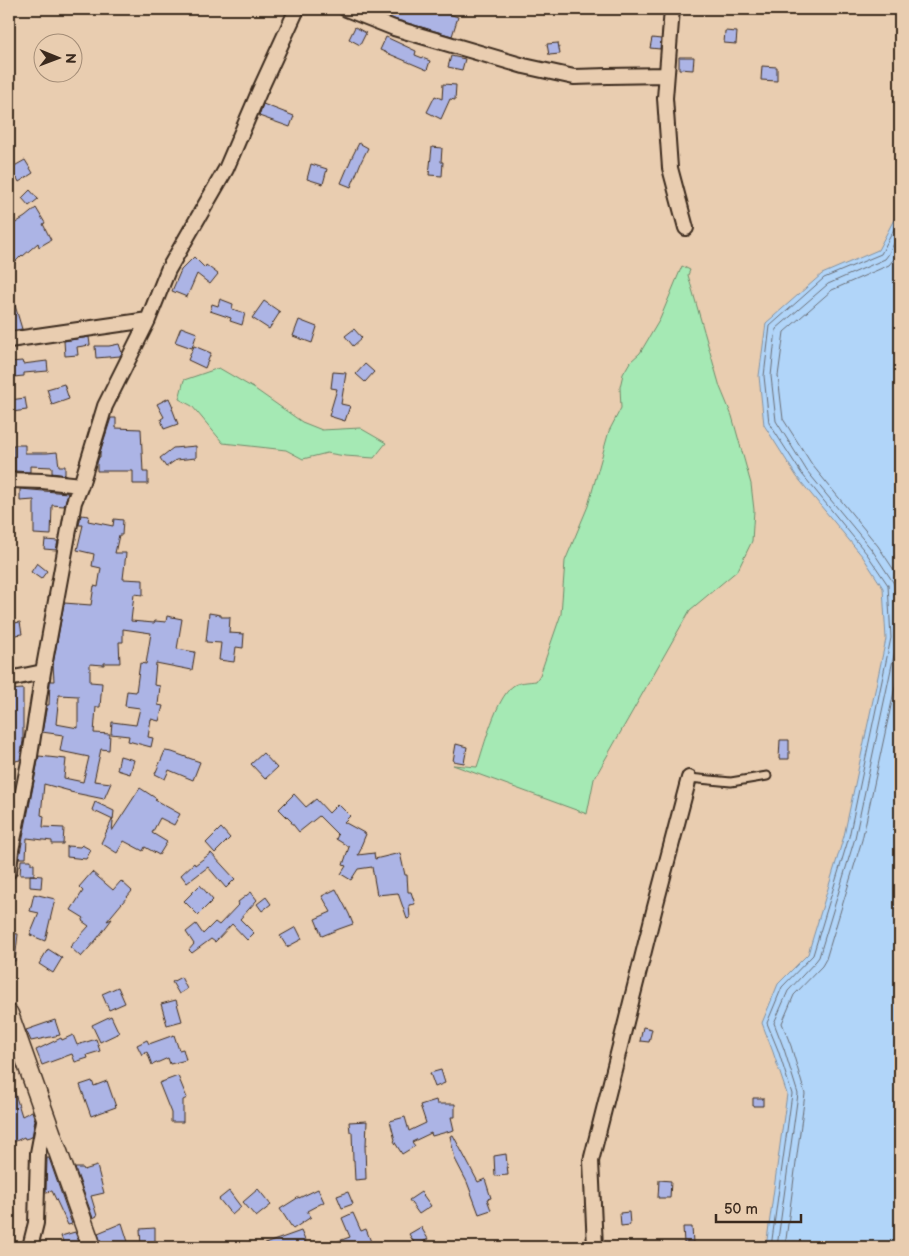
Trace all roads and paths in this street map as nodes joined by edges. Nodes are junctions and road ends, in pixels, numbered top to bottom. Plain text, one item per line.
1 (297, 9) edge
2 (346, 9) edge
3 (672, 9) edge
4 (666, 75) junction
5 (686, 228) dead end
6 (148, 320) junction
7 (9, 340) edge
8 (9, 480) edge
9 (81, 485) junction
10 (42, 672) junction
11 (9, 679) edge
12 (767, 776) dead end
13 (690, 778) joint
14 (9, 871) edge
15 (9, 1014) edge
16 (44, 1116) junction
17 (30, 1247) edge
18 (92, 1247) edge
19 (595, 1247) edge

1 - 6 street
2 - 4 street
3 - 4 street
4 - 5 street
6 - 7 street
6 - 9 street
8 - 9 street
9 - 10 street
10 - 11 street
10 - 14 street
12 - 13 lane
13 - 19 street
15 - 16 street
16 - 17 street
16 - 18 street

